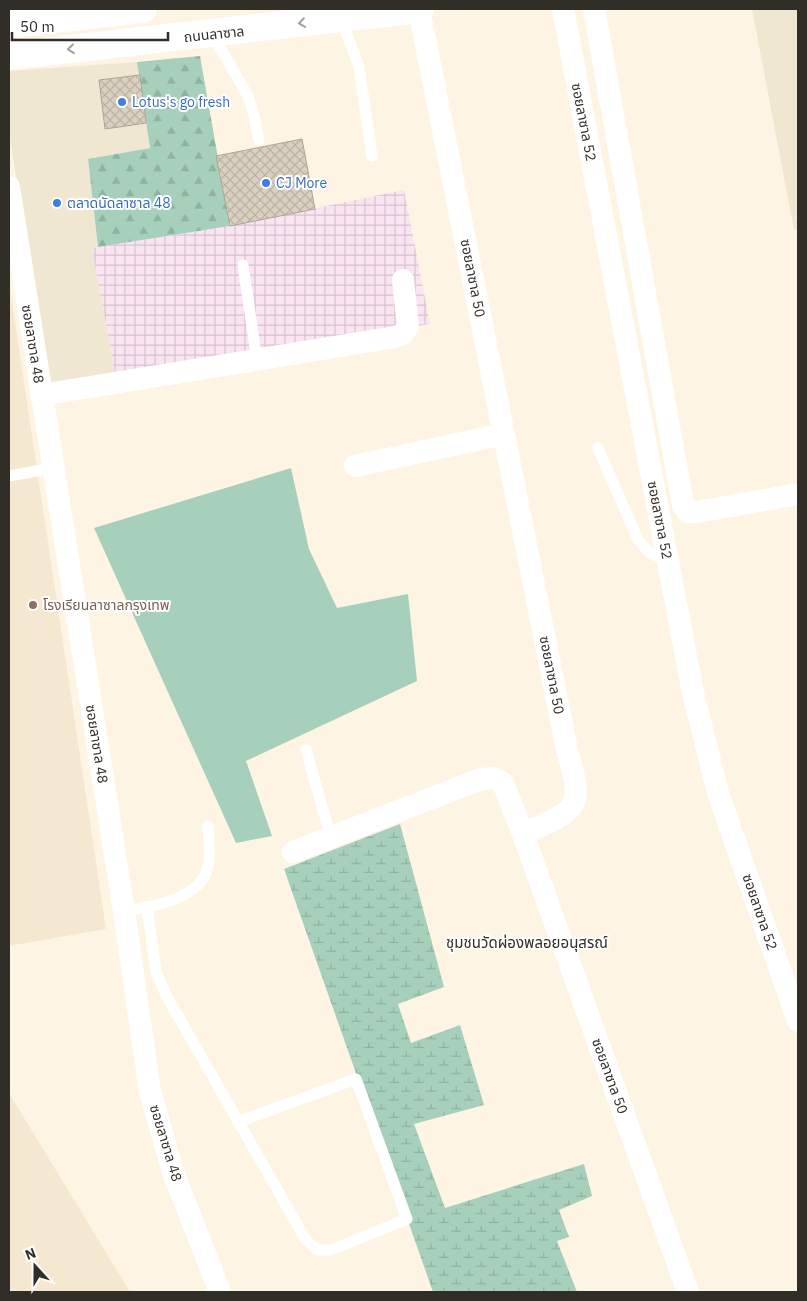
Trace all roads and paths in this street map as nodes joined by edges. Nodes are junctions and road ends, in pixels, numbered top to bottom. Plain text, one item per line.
1 (143, 9) edge
2 (419, 9) edge
3 (563, 9) edge
4 (594, 9) edge
5 (107, 10) edge
6 (340, 17) junction
7 (25, 18) edge
8 (212, 34) junction
9 (9, 56) edge
10 (259, 140) dead end
11 (372, 156) dead end
12 (9, 187) edge
13 (243, 265) dead end
14 (403, 280) dead end
15 (257, 361) junction
16 (42, 395) junction
17 (504, 434) junction
18 (598, 448) dead end
19 (356, 466) dead end
20 (53, 468) junction
21 (9, 476) edge
22 (798, 494) edge
23 (668, 561) junction
24 (306, 750) dead end
25 (208, 826) dead end
26 (523, 834) junction
27 (330, 838) junction
28 (293, 852) dead end
29 (147, 907) junction
30 (124, 910) junction
31 (798, 1020) edge
32 (238, 1122) junction
33 (220, 1292) edge
34 (688, 1292) edge

1 - 5 street
2 - 6 street, ถนนลาซาล
2 - 17 street, ซอยลาซาล 50
3 - 23 street, ซอยลาซาล 52
4 - 22 street
5 - 7 street
6 -> 8 street, ถนนลาซาล
6 - 11 lane
8 -> 9 street, ถนนลาซาล
8 - 10 lane
12 - 16 street, ซอยลาซาล 48
13 - 15 lane
14 - 15 street
15 - 16 street
16 - 20 street, ซอยลาซาล 48
17 - 19 street
17 - 26 street, ซอยลาซาล 50
18 - 23 lane
20 - 21 lane
20 - 30 street, ซอยลาซาล 48
23 - 31 street, ซอยลาซาล 52
24 - 27 lane
25 - 29 lane
26 - 27 street
26 - 34 street, ซอยลาซาล 50
27 - 28 street
29 - 30 lane
29 - 32 lane
30 - 33 street, ซอยลาซาล 48
32 - 32 lane

